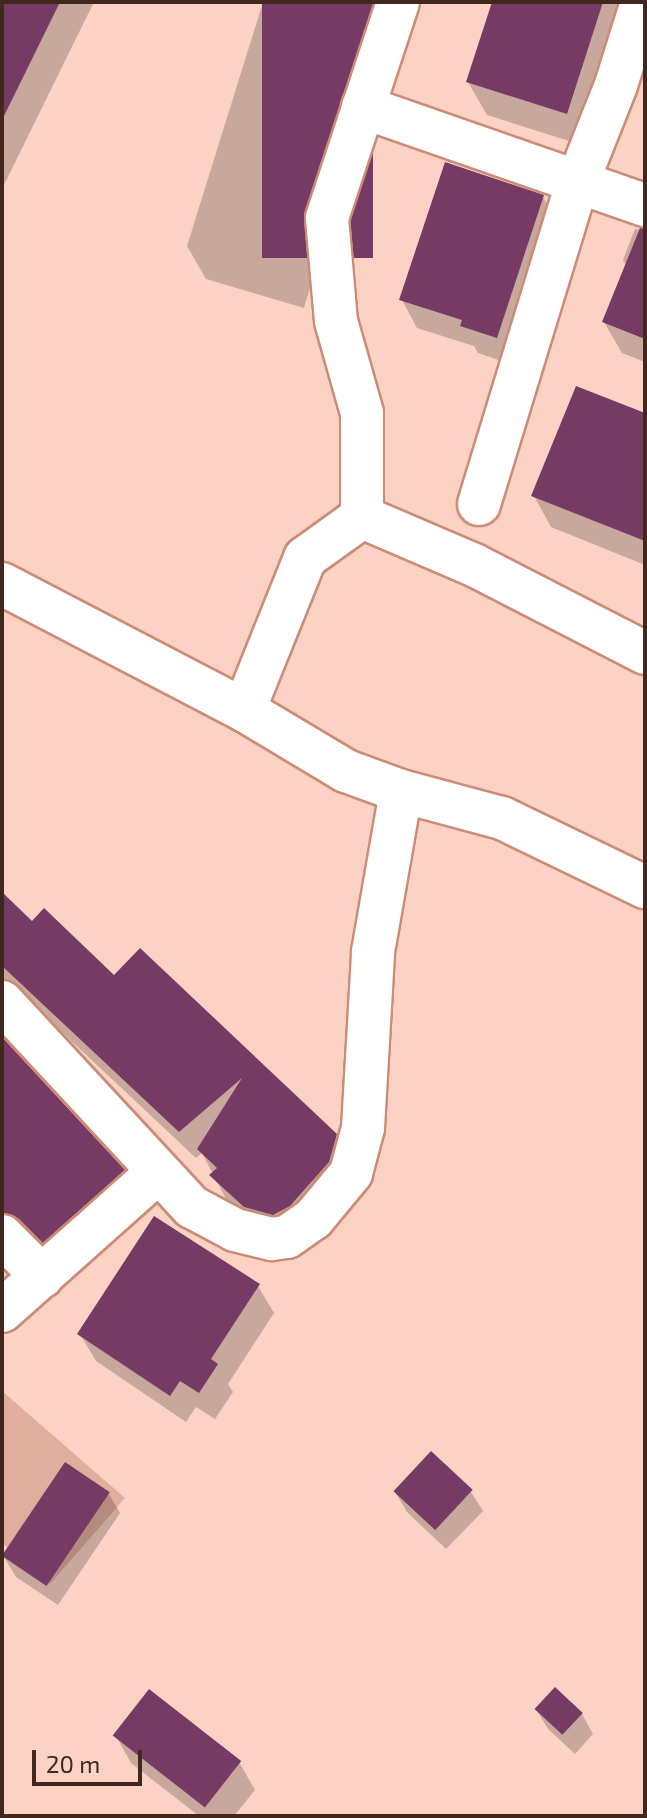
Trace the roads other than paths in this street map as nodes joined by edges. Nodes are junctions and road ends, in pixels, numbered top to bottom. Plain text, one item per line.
1 (398, 2) edge
2 (642, 2) edge
3 (363, 107) junction
4 (578, 181) junction
5 (645, 205) edge
6 (479, 504) dead end
7 (362, 517) junction
8 (2, 584) edge
9 (645, 653) edge
10 (244, 710) junction
11 (401, 791) junction
12 (645, 887) edge
13 (2, 1002) edge
14 (157, 1173) junction
15 (2, 1236) edge
16 (42, 1276) junction
17 (2, 1311) edge

1 - 3 street
2 - 4 street
3 - 4 street
3 - 7 street
4 - 5 street
4 - 6 street
7 - 9 street
7 - 10 street
8 - 10 street
10 - 11 street
11 - 12 street
11 - 14 street
13 - 14 street
14 - 16 street
15 - 16 street
16 - 17 street

